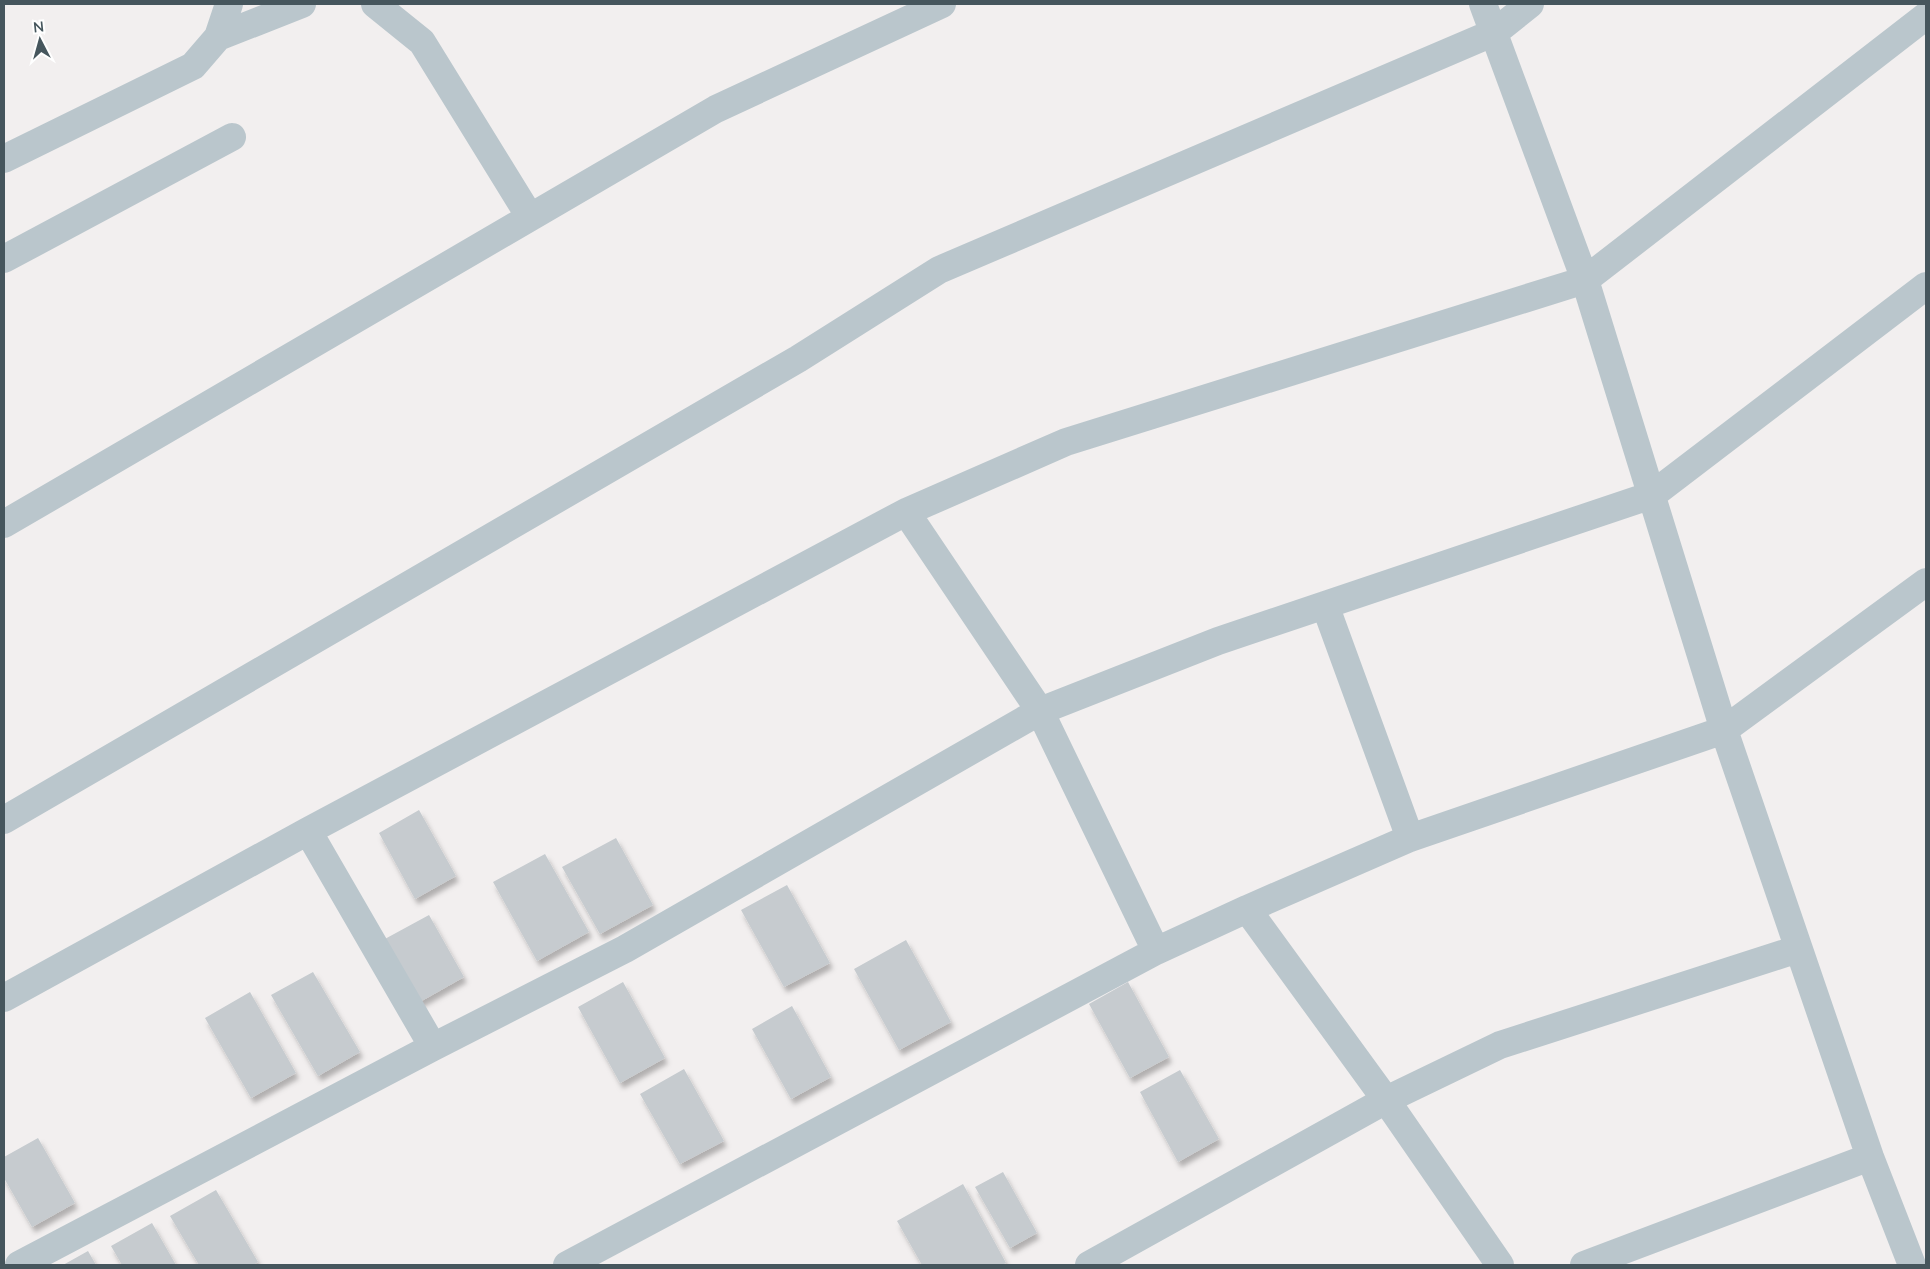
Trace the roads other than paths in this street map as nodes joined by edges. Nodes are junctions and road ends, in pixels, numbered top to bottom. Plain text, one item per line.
1 (229, 4) edge
2 (302, 4) edge
3 (375, 4) edge
4 (942, 4) edge
5 (1483, 4) edge
6 (1530, 4) edge
7 (1926, 16) edge
8 (1495, 32) junction
9 (218, 37) junction
10 (232, 137) dead end
11 (4, 159) edge
12 (530, 217) junction
13 (4, 259) edge
14 (1585, 280) junction
15 (1926, 286) edge
16 (1652, 495) junction
17 (906, 512) junction
18 (4, 524) edge
19 (1926, 582) edge
20 (1326, 605) junction
21 (1040, 711) junction
22 (1724, 730) junction
23 (4, 820) edge
24 (308, 831) junction
25 (1410, 838) junction
26 (1247, 909) junction
27 (1798, 949) junction
28 (1156, 951) junction
29 (4, 998) edge
30 (433, 1047) junction
31 (1386, 1100) junction
32 (1870, 1157) junction
33 (18, 1265) edge
34 (567, 1265) edge
35 (1088, 1265) edge
36 (1500, 1265) edge
37 (1584, 1265) edge
38 (1912, 1265) edge

1 - 9 street
2 - 9 street
3 - 12 street
4 - 12 street
5 - 8 street
6 - 8 street
7 - 14 street
8 - 14 street
8 - 23 street
9 - 11 street
10 - 13 street
12 - 18 street
14 - 16 street
14 - 17 street
15 - 16 street
16 - 20 street
16 - 22 street
17 - 21 street
17 - 24 street
19 - 22 street
20 - 21 street
20 - 25 street
21 - 28 street
21 - 30 street
22 - 25 street
22 - 27 street
24 - 29 street
24 - 30 street
25 - 26 street
26 - 28 street
26 - 31 street
27 - 31 street
27 - 32 street
28 - 34 street
30 - 33 street
31 - 35 street
31 - 36 street
32 - 37 street
32 - 38 street

